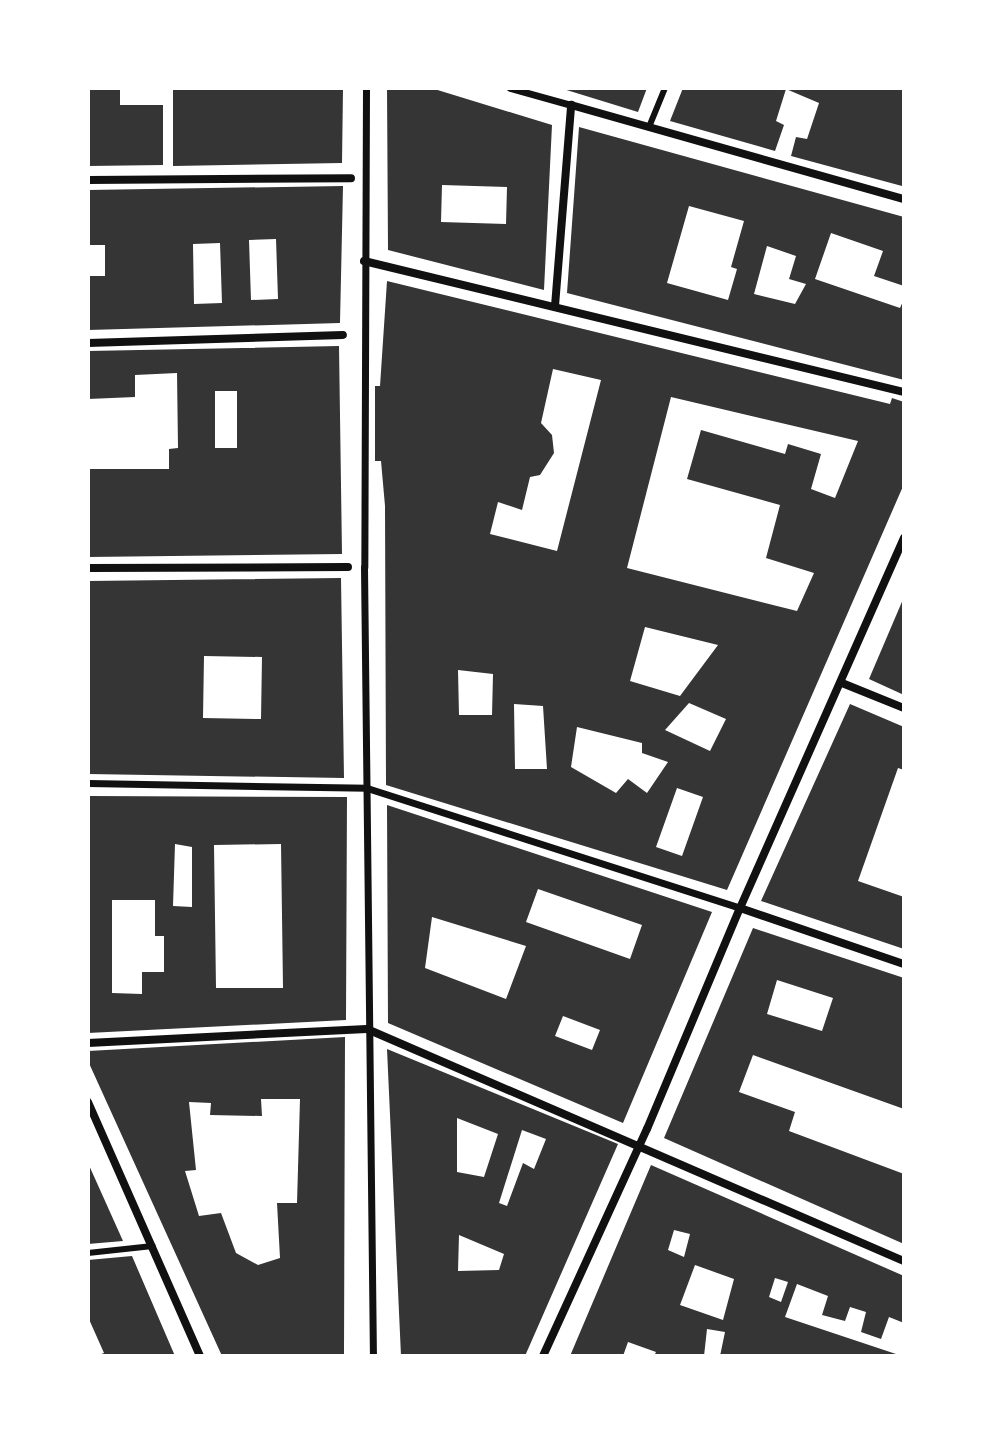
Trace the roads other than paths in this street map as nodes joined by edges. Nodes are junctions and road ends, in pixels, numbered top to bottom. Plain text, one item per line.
1 (366, 88) edge
2 (510, 88) edge
3 (665, 88) edge
4 (525, 90) edge
5 (571, 105) junction
6 (649, 127) junction
7 (351, 178) dead end
8 (88, 180) edge
9 (904, 199) edge
10 (364, 261) junction
11 (555, 306) junction
12 (343, 335) dead end
13 (88, 343) edge
14 (904, 392) edge
15 (904, 538) edge
16 (348, 567) dead end
17 (88, 568) edge
18 (842, 683) junction
19 (904, 708) edge
20 (88, 783) edge
21 (367, 788) junction
22 (740, 908) junction
23 (904, 964) edge
24 (367, 1029) junction
25 (88, 1043) edge
26 (88, 1102) edge
27 (640, 1146) junction
28 (153, 1246) junction
29 (88, 1253) edge
30 (904, 1261) edge
31 (200, 1356) edge
32 (373, 1356) edge
33 (543, 1356) edge

1 - 10 street
2 - 4 street
3 - 6 lane
4 - 5 street
5 - 6 street
5 - 11 street
6 - 9 street
7 - 8 street
10 - 11 street
10 - 21 street
11 - 14 street
12 - 13 street
15 - 18 street
16 - 17 street
18 - 19 street
18 - 22 street
20 - 21 street
21 - 22 street
21 - 24 street
22 - 23 street
22 - 27 street
24 - 25 street
24 - 27 street
24 - 32 street
26 - 28 street
27 - 30 street
27 - 33 street
28 - 29 lane
28 - 31 street

